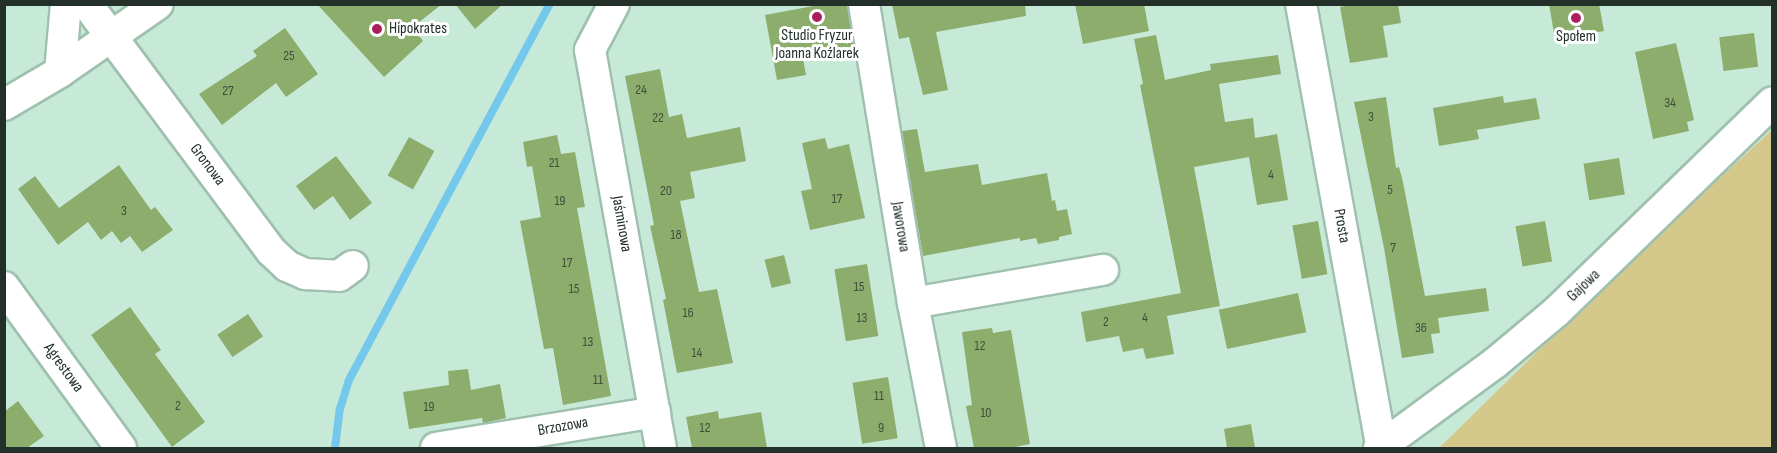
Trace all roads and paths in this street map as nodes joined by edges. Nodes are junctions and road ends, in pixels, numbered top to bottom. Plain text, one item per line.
1 (66, 4) edge
2 (87, 4) edge
3 (158, 4) edge
4 (614, 4) edge
5 (864, 4) edge
6 (1301, 4) edge
7 (111, 36) junction
8 (60, 72) junction
9 (1773, 104) edge
10 (4, 105) edge
11 (353, 266) dead end
12 (1103, 270) dead end
13 (4, 287) edge
14 (913, 303) junction
15 (655, 412) junction
16 (121, 448) edge
17 (436, 448) edge
18 (661, 448) edge
19 (941, 448) edge
20 (1381, 448) edge

1 - 8 street
2 - 7 street, Gronowa
3 - 7 street
4 - 15 street, Jaśminowa
5 - 14 street, Jaworowa
6 - 20 street, Prosta
7 - 8 street
7 - 11 street, Gronowa
8 - 10 street
9 - 20 street, Gajowa
12 - 14 street
13 - 16 street, Agrestowa
14 - 19 street, Jaworowa
15 - 17 street, Brzozowa
15 - 18 street, Jaśminowa

